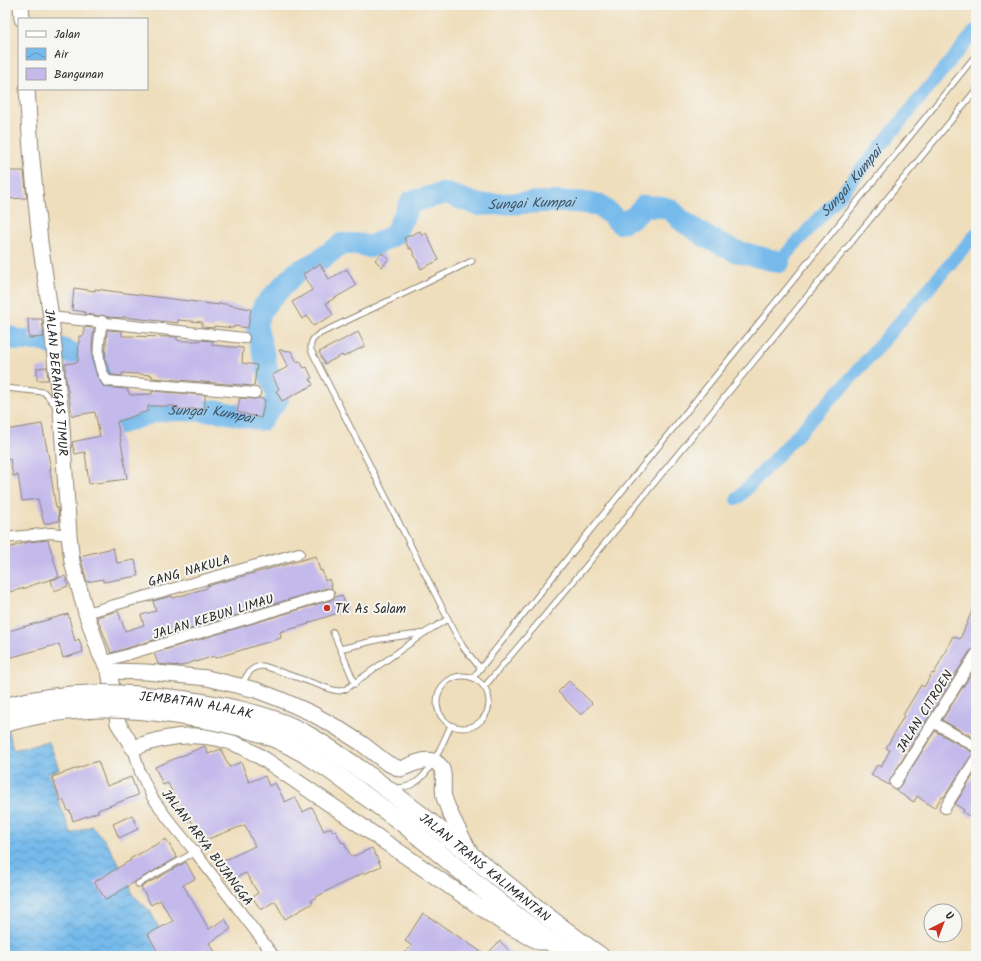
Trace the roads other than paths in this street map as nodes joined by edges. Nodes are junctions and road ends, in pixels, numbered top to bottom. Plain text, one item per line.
1 (21, 5) edge
2 (22, 18) edge
3 (976, 55) edge
4 (27, 90) edge
5 (976, 90) edge
6 (472, 261) dead end
7 (50, 317) junction
8 (102, 321) junction
9 (244, 338) dead end
10 (5, 388) edge
11 (255, 393) dead end
12 (61, 412) junction
13 (69, 535) junction
14 (5, 538) edge
15 (299, 553) dead end
16 (330, 594) dead end
17 (86, 614) junction
18 (448, 619) junction
19 (333, 632) dead end
20 (426, 632) junction
21 (340, 649) junction
22 (976, 654) edge
23 (106, 666) junction
24 (480, 668) junction
25 (473, 678) junction
26 (355, 684) junction
27 (240, 687) junction
28 (484, 687) junction
29 (5, 707) edge
30 (933, 722) junction
31 (5, 723) edge
32 (451, 725) junction
33 (976, 747) edge
34 (133, 748) junction
35 (976, 759) edge
36 (433, 762) junction
37 (372, 778) joint
38 (895, 783) dead end
39 (388, 789) junction
40 (360, 792) joint
41 (945, 808) dead end
42 (195, 852) junction
43 (471, 854) junction
44 (138, 884) dead end
45 (552, 943) junction
46 (274, 956) edge
47 (570, 956) edge
48 (600, 956) edge

1 - 2 main road
3 - 24 lane
4 - 7 main road, JALAN BERANGAS TIMUR
5 - 28 lane
6 - 18 lane
7 - 8 street
7 - 12 main road, JALAN BERANGAS TIMUR
8 - 9 street
8 - 11 street
10 - 12 lane
12 - 13 main road, JALAN BERANGAS TIMUR
13 - 14 street
13 - 17 main road, JALAN BERANGAS TIMUR
15 - 17 street, GANG NAKULA
16 - 23 street, JALAN KEBUN LIMAU
17 - 23 main road, JALAN BERANGAS TIMUR
18 - 20 lane
18 - 24 lane
19 - 21 lane
20 - 21 lane
20 - 26 lane
21 - 26 lane
22 - 30 street, JALAN CITROEN
23 - 27 main road
23 - 34 main road, JALAN BERANGAS TIMUR
24 - 25 lane
25 - 28 lane
25 - 32 lane
26 - 27 lane
27 - 36 main road
28 - 32 lane
29 - 37 highway, JEMBATAN ALALAK, bridge
30 - 33 street
30 - 38 street, JALAN CITROEN
31 - 40 highway, JEMBATAN ALALAK, bridge
32 - 36 lane
34 - 42 street, JALAN ARYA BUJANGGA
34 - 45 main road
35 - 41 street
36 - 39 lane
36 - 43 main road
37 - 39 highway, JALAN TRANS KALIMANTAN
39 - 43 highway, JALAN TRANS KALIMANTAN
40 - 45 highway, JALAN TRANS KALIMANTAN
42 - 44 lane
42 - 46 street, JALAN ARYA BUJANGGA
43 - 48 highway, JALAN TRANS KALIMANTAN
45 - 47 highway, JALAN TRANS KALIMANTAN

